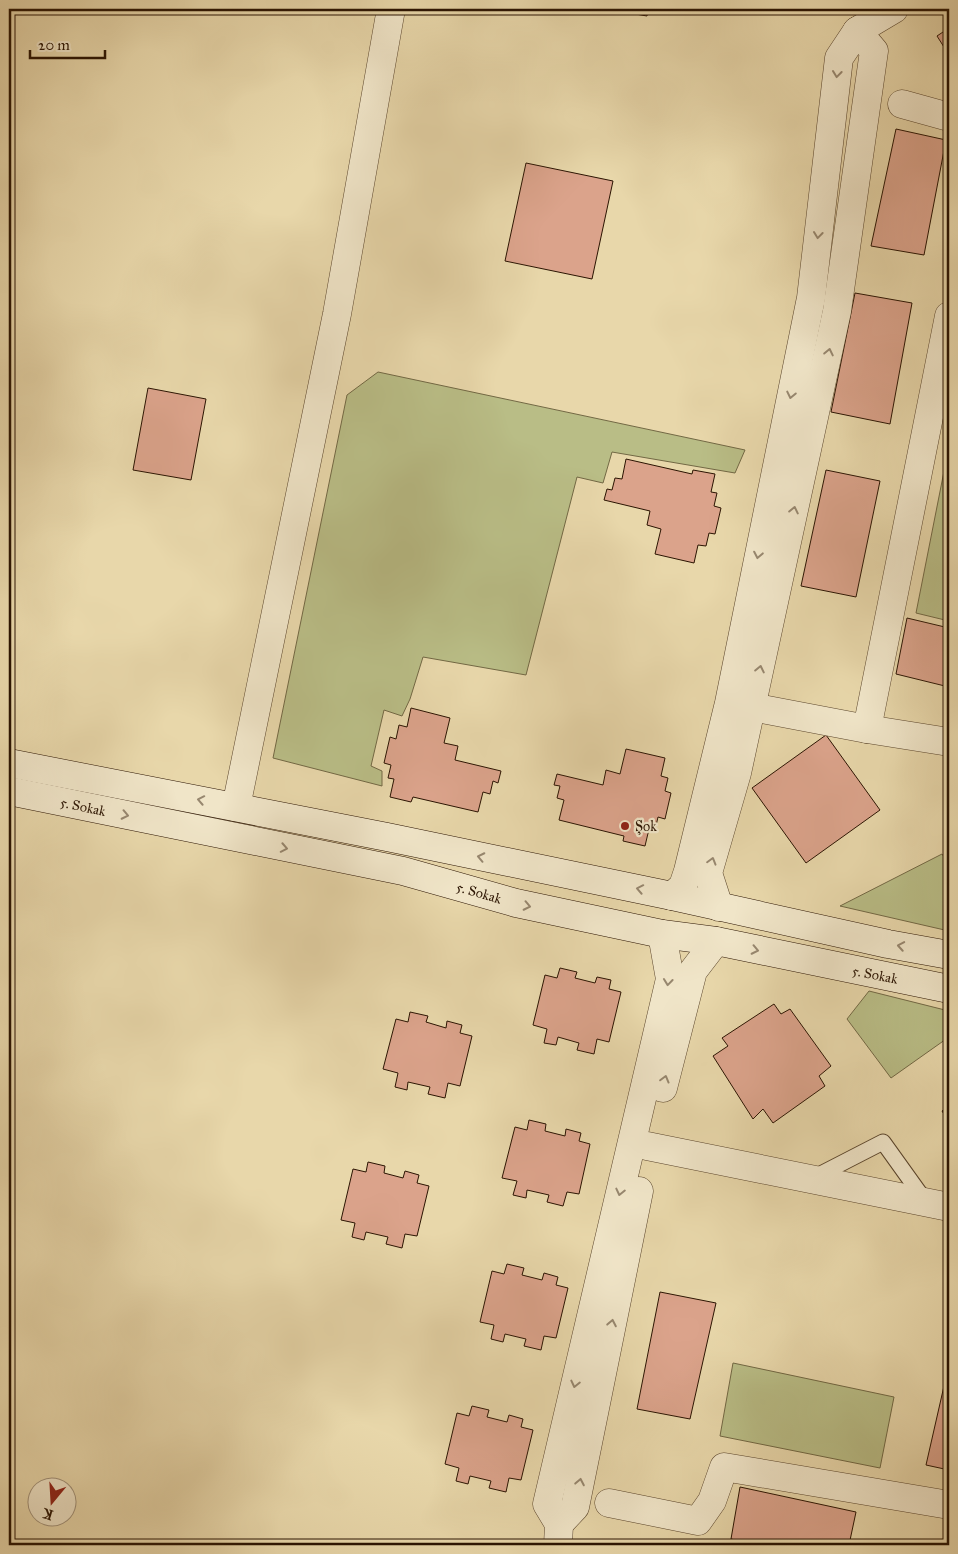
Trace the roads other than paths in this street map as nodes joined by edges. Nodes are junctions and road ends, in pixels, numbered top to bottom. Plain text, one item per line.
1 (391, 9) edge
2 (894, 9) edge
3 (857, 31) junction
4 (902, 104) dead end
5 (949, 117) edge
6 (949, 316) edge
7 (752, 706) junction
8 (867, 729) junction
9 (949, 742) edge
10 (9, 763) edge
11 (9, 791) edge
12 (236, 807) junction
13 (672, 896) junction
14 (719, 907) junction
15 (662, 934) junction
16 (716, 941) junction
17 (949, 955) edge
18 (949, 989) edge
19 (647, 1146) junction
20 (810, 1179) junction
21 (938, 1205) edge
22 (609, 1503) dead end
23 (949, 1505) edge
24 (558, 1534) edge

1 - 12 street
2 - 3 street
7 -> 3 street
3 -> 13 street
4 - 5 street
6 - 8 street
7 - 8 street
14 -> 7 street
8 - 9 street
12 -> 10 street, 5. Sokak
11 -> 15 street, 5. Sokak
13 -> 12 street, 5. Sokak
13 - 14 street, 5. Sokak
17 -> 14 street, 5. Sokak
15 - 16 street, 5. Sokak
15 -> 24 street
16 -> 18 street, 5. Sokak
19 -> 16 street
19 - 20 street
24 -> 19 street
20 - 21 street
20 - 21 lane
22 - 23 street

